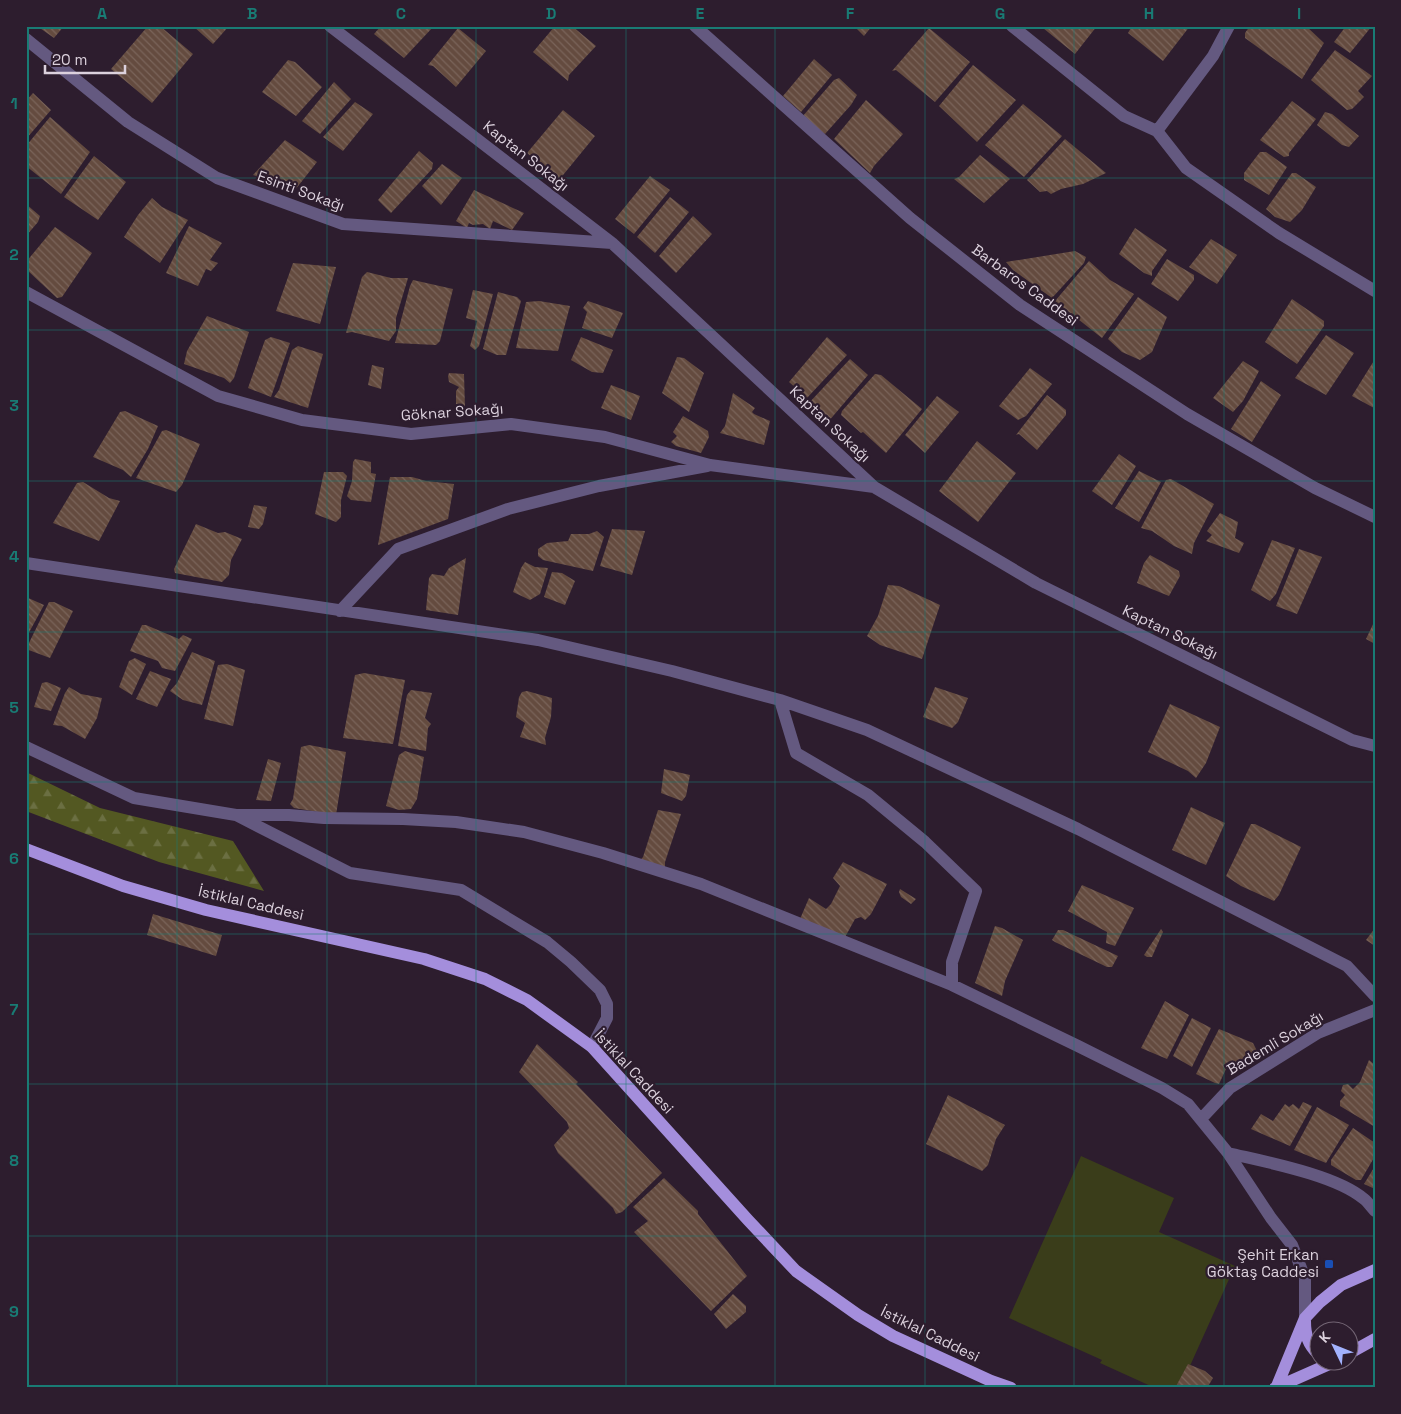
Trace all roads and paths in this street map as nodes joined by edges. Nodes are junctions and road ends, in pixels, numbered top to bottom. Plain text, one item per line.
1 (330, 26) edge
2 (695, 26) edge
3 (1012, 26) edge
4 (1229, 26) edge
5 (26, 39) edge
6 (1158, 131) junction
7 (612, 243) junction
8 (1375, 291) edge
9 (26, 292) edge
10 (710, 465) junction
11 (874, 487) junction
12 (1375, 517) edge
13 (26, 563) edge
14 (340, 611) junction
15 (780, 700) junction
16 (1375, 746) edge
17 (26, 747) edge
18 (236, 815) junction
19 (26, 849) edge
20 (952, 985) junction
21 (1375, 996) edge
22 (1375, 1010) edge
23 (592, 1048) junction
24 (1201, 1119) junction
25 (1228, 1152) junction
26 (1375, 1211) edge
27 (1375, 1270) edge
28 (1305, 1318) junction
29 (1375, 1339) edge
30 (1308, 1340) edge
31 (1358, 1348) edge
32 (1311, 1372) edge
33 (1276, 1387) edge
34 (1011, 1388) edge

1 - 7 street, Kaptan Sokağı
2 - 12 street, Barbaros Caddesi
3 - 6 street
4 - 6 street
5 - 7 street, Esinti Sokağı
6 - 8 street
7 - 11 street, Kaptan Sokağı
9 - 10 street, Göknar Sokağı
10 - 11 street, Göknar Sokağı
10 - 14 street
11 - 16 street, Kaptan Sokağı
13 - 14 street
14 - 15 street
15 - 20 street
15 - 21 street
17 - 18 street
18 - 20 street
18 - 23 street
19 - 23 main road, İstiklal Caddesi
20 - 24 street
22 - 24 street, Bademli Sokağı
23 - 34 main road, İstiklal Caddesi
24 - 25 street
25 - 26 street
25 - 28 street
27 - 28 main road
28 - 30 main road
28 - 33 main road
29 - 31 main road
32 - 33 main road

